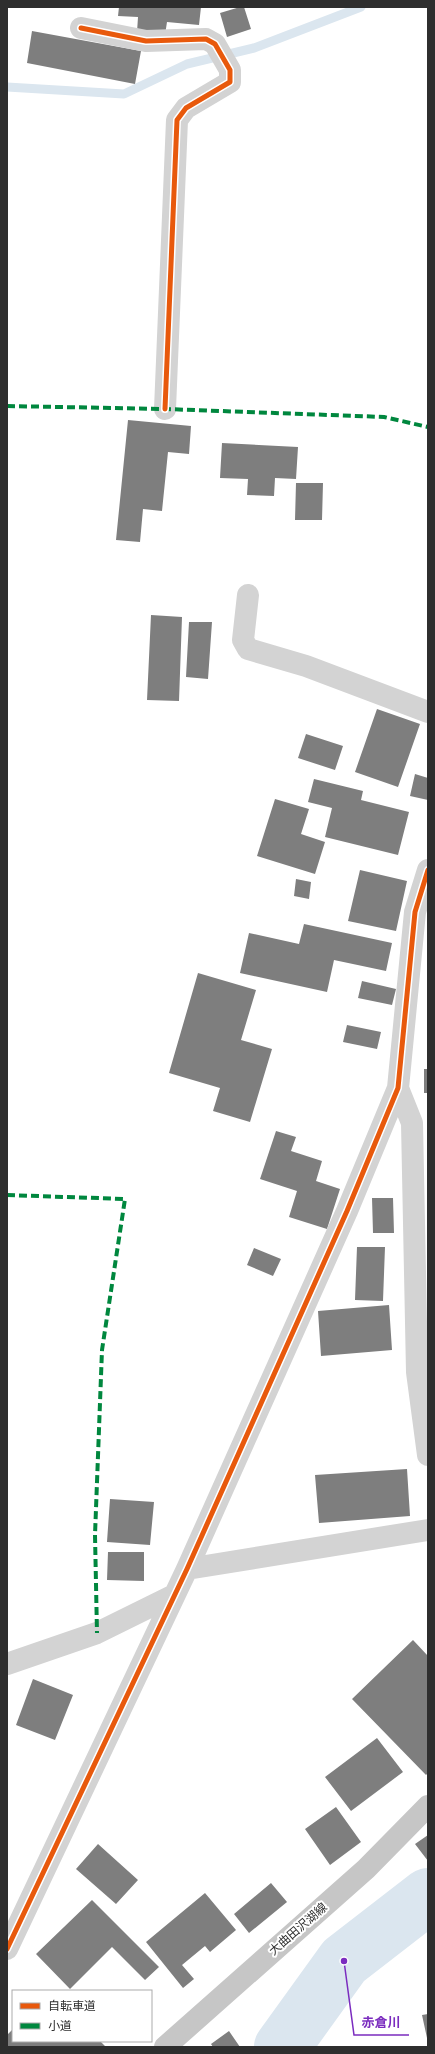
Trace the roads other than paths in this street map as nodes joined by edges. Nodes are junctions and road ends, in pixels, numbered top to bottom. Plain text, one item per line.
1 (81, 28) dead end
2 (165, 409) dead end
3 (248, 594) dead end
4 (428, 712) edge
5 (428, 870) edge
6 (398, 1088) junction
7 (428, 1456) edge
8 (428, 1530) edge
9 (187, 1569) junction
10 (174, 1595) junction
11 (7, 1664) edge
12 (428, 1806) edge
13 (7, 1949) edge
14 (165, 2047) edge

1 - 2 street
3 - 4 street
5 - 6 street
6 - 7 street
6 - 9 street
8 - 9 street
9 - 10 street
10 - 11 street
10 - 13 street
12 - 14 main road, 大曲田沢湖線

